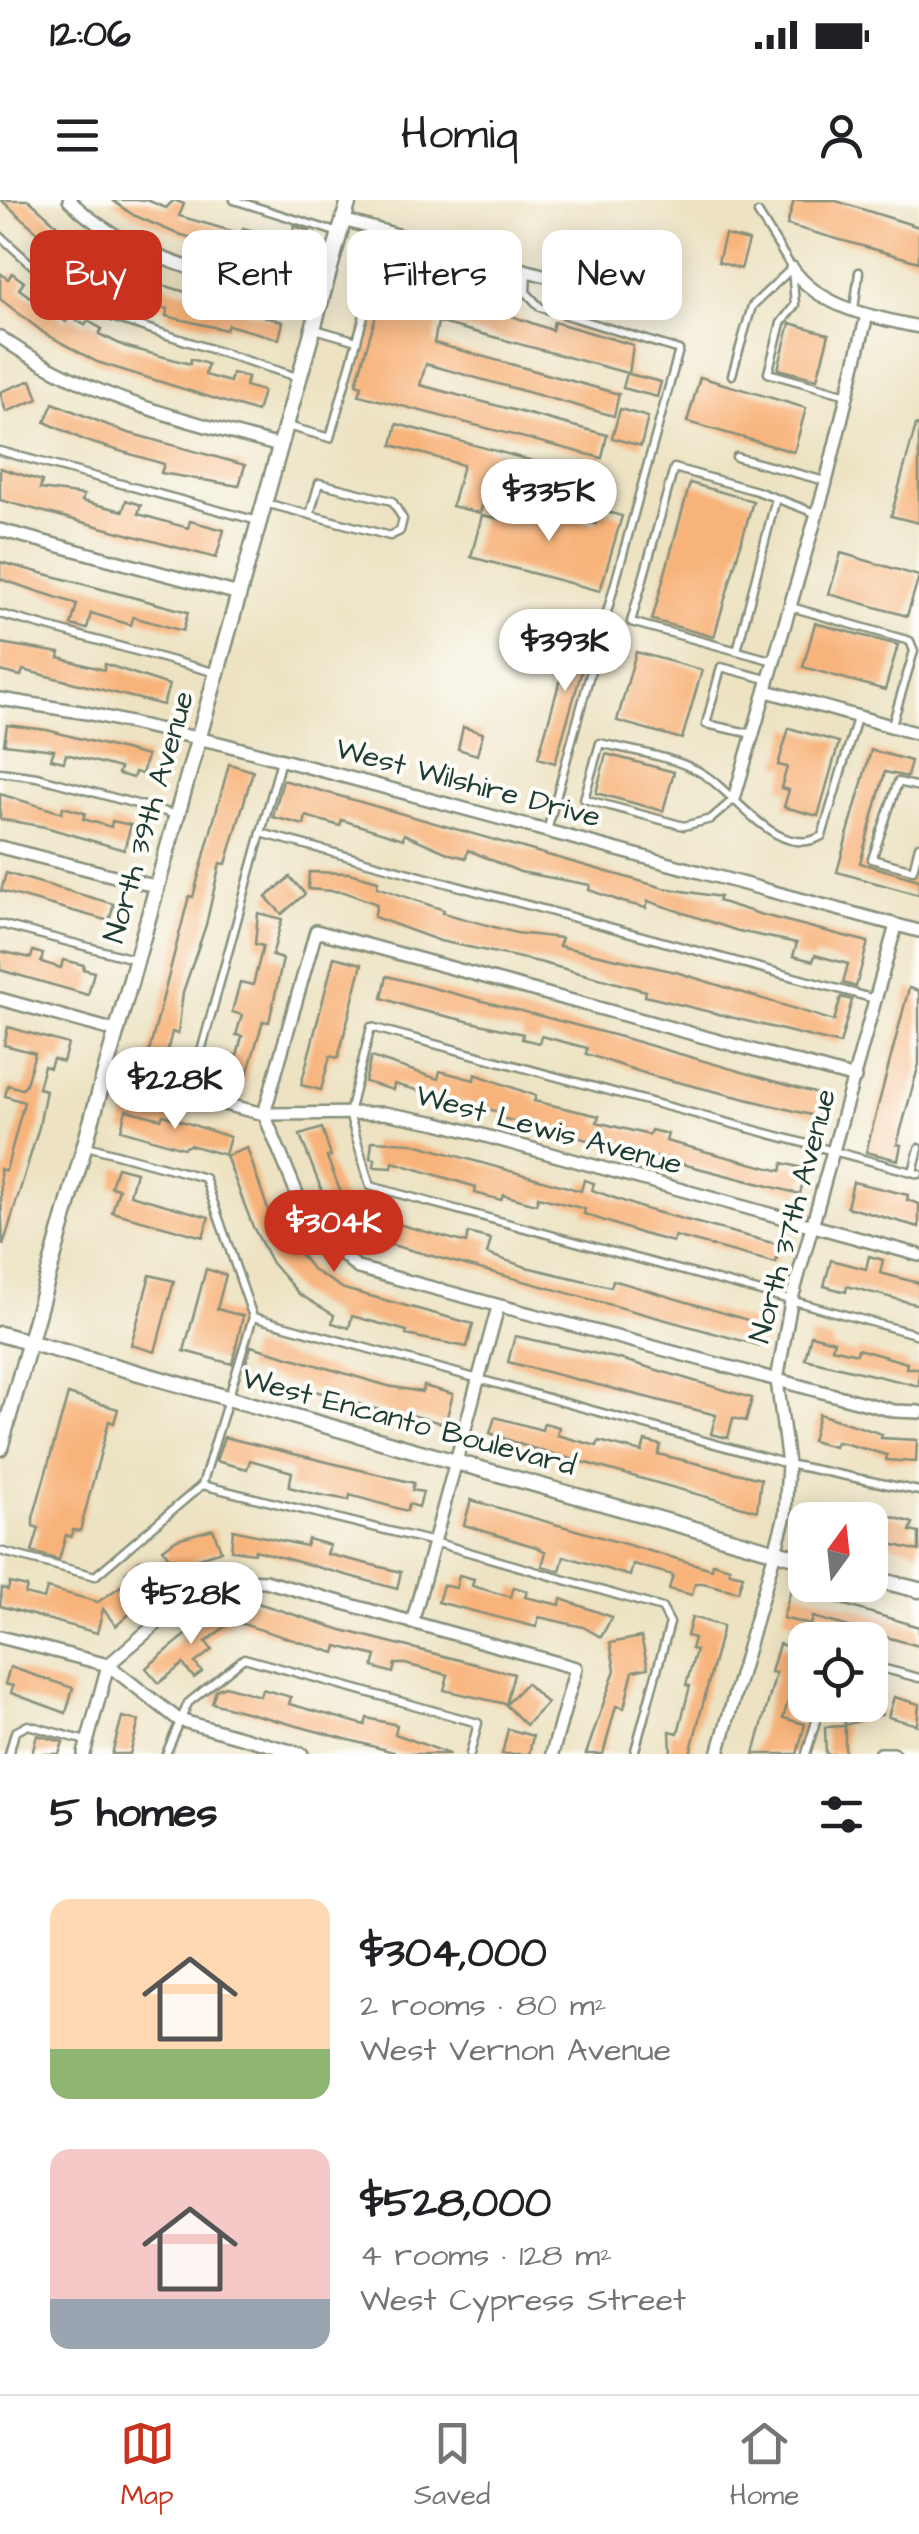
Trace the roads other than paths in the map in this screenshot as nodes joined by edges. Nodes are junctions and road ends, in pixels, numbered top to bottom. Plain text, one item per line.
1 (68, 200) edge
2 (234, 200) edge
3 (348, 200) edge
4 (758, 213) dead end
5 (342, 227) junction
6 (359, 230) edge
7 (0, 236) edge
8 (182, 263) edge
9 (522, 268) edge
10 (792, 268) junction
11 (528, 270) junction
12 (860, 272) dead end
13 (542, 274) edge
14 (327, 280) edge
15 (854, 310) junction
16 (867, 315) junction
17 (316, 320) edge
18 (363, 320) edge
19 (919, 328) edge
20 (313, 329) junction
21 (0, 337) edge
22 (357, 341) junction
23 (732, 375) dead end
24 (299, 377) junction
25 (847, 395) junction
26 (286, 426) junction
27 (280, 446) junction
28 (0, 451) edge
29 (736, 457) dead end
30 (826, 482) junction
31 (776, 498) junction
32 (264, 503) junction
33 (310, 514) junction
34 (817, 514) junction
35 (259, 521) junction
36 (0, 530) edge
37 (239, 594) junction
38 (791, 607) junction
39 (0, 614) edge
40 (736, 651) junction
41 (776, 662) junction
42 (218, 674) junction
43 (769, 686) junction
44 (0, 699) edge
45 (858, 717) junction
46 (891, 726) junction
47 (754, 734) junction
48 (919, 734) edge
49 (197, 741) junction
50 (282, 759) junction
51 (0, 772) edge
52 (919, 774) edge
53 (917, 786) edge
54 (734, 799) junction
55 (176, 815) junction
56 (547, 830) junction
57 (261, 833) junction
58 (919, 846) edge
59 (0, 848) edge
60 (158, 887) junction
61 (0, 924) edge
62 (896, 925) junction
63 (919, 931) edge
64 (138, 961) junction
65 (0, 1000) edge
66 (876, 1000) junction
67 (116, 1031) junction
68 (104, 1074) junction
69 (855, 1078) junction
70 (189, 1095) junction
71 (349, 1113) junction
72 (264, 1114) junction
73 (85, 1145) junction
74 (919, 1148) edge
75 (834, 1153) junction
76 (916, 1173) edge
77 (814, 1226) junction
78 (919, 1255) edge
79 (791, 1302) junction
80 (498, 1307) junction
81 (253, 1317) junction
82 (0, 1334) edge
83 (919, 1335) edge
84 (28, 1344) junction
85 (478, 1378) junction
86 (777, 1380) junction
87 (226, 1400) junction
88 (919, 1412) edge
89 (0, 1448) edge
90 (456, 1462) junction
91 (788, 1464) junction
92 (202, 1485) junction
93 (919, 1491) edge
94 (434, 1542) junction
95 (0, 1551) edge
96 (776, 1553) junction
97 (788, 1556) edge
98 (888, 1582) edge
99 (919, 1590) edge
100 (412, 1623) junction
101 (0, 1637) edge
102 (108, 1665) junction
103 (888, 1669) edge
104 (919, 1678) edge
105 (179, 1720) junction
106 (816, 1722) edge
107 (85, 1748) edge
108 (8, 1754) edge
109 (166, 1754) edge
110 (302, 1754) edge
111 (470, 1754) edge
112 (552, 1754) edge
113 (634, 1754) edge
114 (718, 1754) edge
115 (806, 1754) edge

1 - 8 street
2 - 5 lane
3 - 5 street, North 39th Avenue
4 - 10 lane
5 - 6 street
5 - 14 street, North 39th Avenue
7 - 24 lane
9 - 11 street
10 - 15 street
10 - 23 lane
10 - 25 lane
11 - 13 street
11 - 56 lane
12 - 15 lane
15 - 16 street
16 - 19 street
16 - 25 street
17 - 20 street, North 39th Avenue
18 - 22 lane
20 - 22 lane
20 - 24 street, North 39th Avenue
21 - 27 street
22 - 26 lane
24 - 26 street, North 39th Avenue
25 - 30 street
26 - 27 street, North 39th Avenue
27 - 32 street, North 39th Avenue
28 - 35 lane
29 - 30 lane
30 - 34 street
31 - 34 lane
31 - 40 lane
31 - 40 lane
32 - 33 lane
32 - 35 street, North 39th Avenue
33 - 33 lane
34 - 38 street
35 - 37 street, North 39th Avenue
36 - 37 street
37 - 42 street, North 39th Avenue
38 - 41 street
38 - 46 lane
39 - 42 lane
40 - 41 lane
41 - 43 street
42 - 49 street, North 39th Avenue
43 - 45 street
43 - 47 street
43 - 47 lane
44 - 49 street, West Wilshire Drive
45 - 46 street
45 - 54 lane
46 - 48 street
47 - 54 street
49 - 50 street, West Wilshire Drive
49 - 55 street, North 39th Avenue
50 - 56 street, West Wilshire Drive
50 - 57 lane
51 - 55 lane
52 - 53 lane
53 - 58 lane
54 - 54 lane
55 - 60 street, North 39th Avenue
56 - 62 street, West Wilshire Drive
57 - 66 lane
57 - 70 lane
59 - 60 street
60 - 64 street, North 39th Avenue
61 - 64 lane
62 - 63 street, West Wilshire Drive
62 - 66 street, North 37th Avenue
64 - 67 street, North 39th Avenue
65 - 67 street
66 - 69 street, North 37th Avenue
67 - 68 street, North 39th Avenue
68 - 70 street, West Lewis Avenue
68 - 73 street, North 39th Avenue
69 - 72 street
69 - 75 street, North 37th Avenue
70 - 72 street, West Lewis Avenue
71 - 72 street, West Lewis Avenue
71 - 75 lane
71 - 77 street, West Lewis Avenue
71 - 79 lane
72 - 80 street
73 - 81 lane
73 - 84 street, North 39th Avenue
74 - 76 lane
75 - 76 lane
75 - 77 street, North 37th Avenue
77 - 78 street, West Lewis Avenue
77 - 79 street, North 37th Avenue
79 - 83 lane
79 - 86 street, North 37th Avenue
80 - 85 street
80 - 86 street
81 - 85 lane
81 - 87 lane
82 - 84 street, West Encanto Boulevard
84 - 87 street, West Encanto Boulevard
84 - 89 street, North 39th Avenue
85 - 90 street
85 - 91 lane
86 - 88 street
86 - 91 street, North 37th Avenue
87 - 90 street, West Encanto Boulevard
87 - 92 lane
90 - 94 street
90 - 96 street, West Encanto Boulevard
91 - 93 lane
91 - 96 street, North 37th Avenue
92 - 94 lane
92 - 95 lane
94 - 100 street
94 - 113 lane
96 - 97 street, West Encanto Boulevard
96 - 114 street, North 37th Avenue
98 - 99 street
100 - 102 street
100 - 112 street
101 - 102 street
102 - 105 street
102 - 107 street
103 - 104 lane
105 - 109 lane
105 - 110 street
105 - 111 lane
106 - 115 lane
107 - 108 lane

